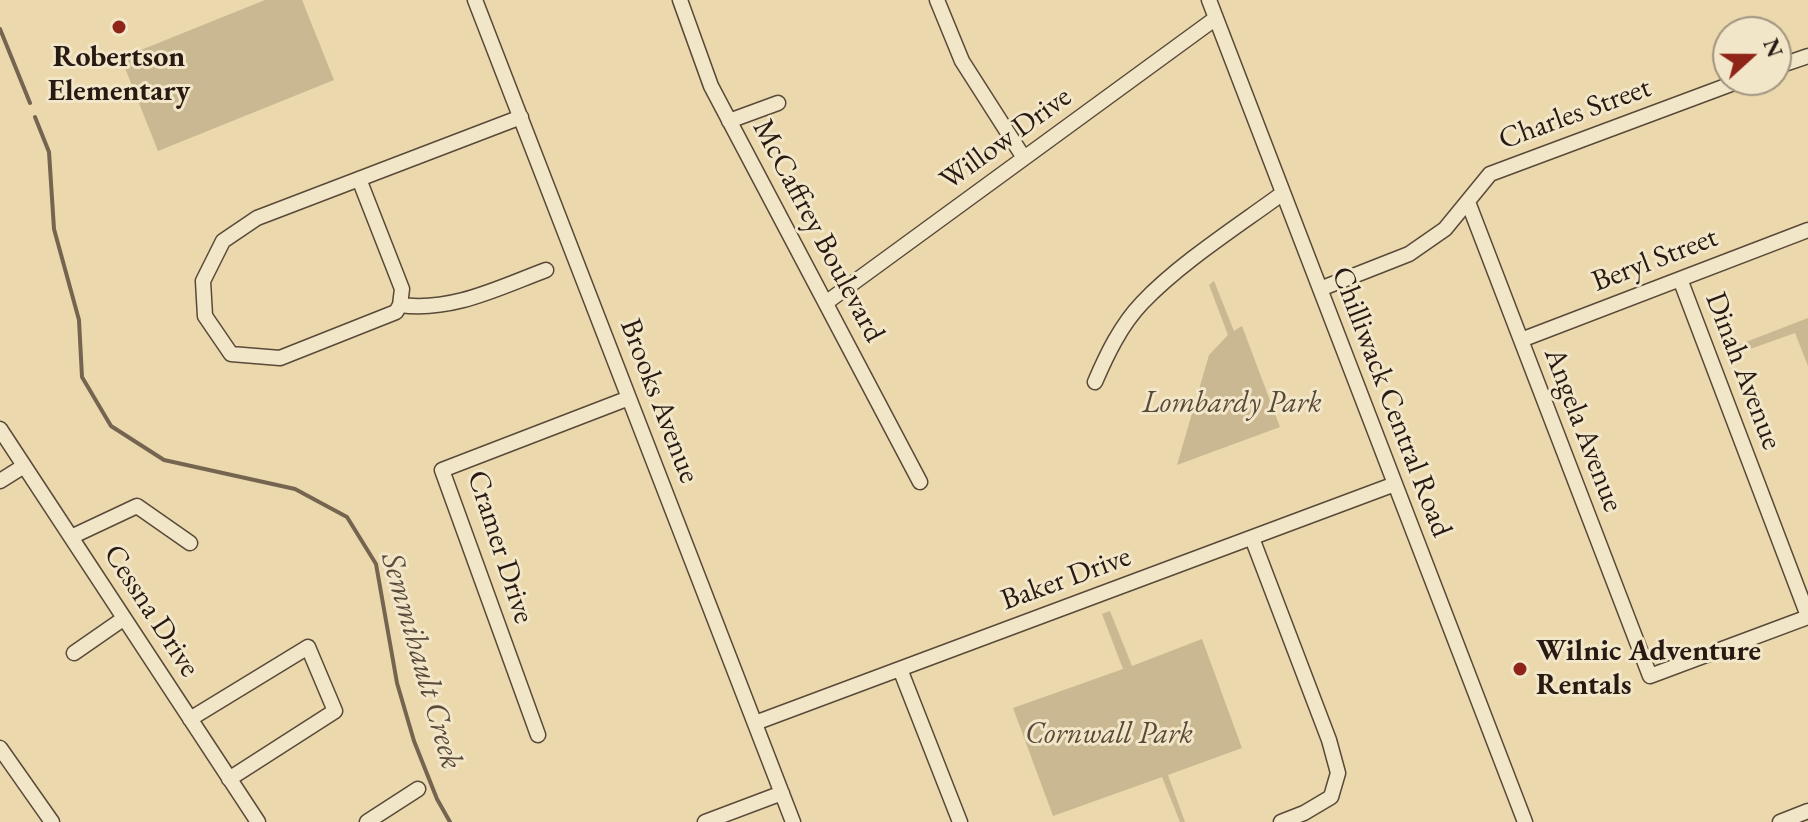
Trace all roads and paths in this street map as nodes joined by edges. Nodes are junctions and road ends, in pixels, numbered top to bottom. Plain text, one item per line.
1 (475, 0) edge
2 (680, 0) edge
3 (937, 0) edge
4 (1209, 0) edge
5 (1216, 18) junction
6 (1712, 91) edge
7 (778, 103) dead end
8 (521, 117) junction
9 (729, 121) junction
10 (1024, 158) junction
11 (359, 179) junction
12 (1283, 193) junction
13 (1468, 202) junction
14 (1808, 230) edge
15 (546, 270) dead end
16 (1680, 279) junction
17 (1320, 289) junction
18 (827, 302) junction
19 (400, 305) junction
20 (1521, 340) junction
21 (1095, 382) dead end
22 (629, 398) junction
23 (0, 429) edge
24 (24, 466) junction
25 (0, 481) edge
26 (920, 482) dead end
27 (1395, 484) junction
28 (71, 537) junction
29 (1252, 538) junction
30 (190, 543) dead end
31 (1808, 617) edge
32 (123, 619) junction
33 (74, 653) dead end
34 (900, 669) junction
35 (190, 719) junction
36 (755, 723) junction
37 (538, 735) dead end
38 (0, 748) edge
39 (229, 779) junction
40 (418, 789) dead end
41 (782, 793) junction
42 (1808, 811) edge
43 (52, 822) edge
44 (258, 822) edge
45 (367, 822) edge
46 (705, 822) edge
47 (793, 822) edge
48 (960, 822) edge
49 (1281, 822) edge
50 (1525, 822) edge
51 (1780, 822) edge

1 - 8 street, Brooks Avenue
2 - 9 street, McCaffrey Boulevard
3 - 10 street
4 - 5 street, Chilliwack Central Road
5 - 10 street, Willow Drive
5 - 12 street, Chilliwack Central Road
6 - 13 street, Charles Street
7 - 9 street
8 - 11 street
8 - 22 street, Brooks Avenue
9 - 18 street, McCaffrey Boulevard
10 - 18 street, Willow Drive
11 - 19 street
11 - 19 street
12 - 17 street, Chilliwack Central Road
12 - 21 street
13 - 17 street, Charles Street
13 - 20 street, Angela Avenue
14 - 16 street, Beryl Street
15 - 19 street
16 - 20 street, Beryl Street
16 - 31 street, Dinah Avenue
17 - 27 street, Chilliwack Central Road
18 - 26 street, McCaffrey Boulevard
20 - 31 street, Angela Avenue
22 - 36 street, Brooks Avenue
22 - 37 street, Cramer Drive
23 - 24 street, Cessna Drive
24 - 25 street
24 - 28 street, Cessna Drive
27 - 29 street, Baker Drive
27 - 50 street, Chilliwack Central Road
28 - 30 street
28 - 32 street, Cessna Drive
29 - 34 street, Baker Drive
29 - 49 street
32 - 33 street
32 - 35 street, Cessna Drive
34 - 36 street, Baker Drive
34 - 48 street
35 - 39 street, Cessna Drive
35 - 39 street
36 - 41 street, Brooks Avenue
38 - 43 street
39 - 44 street, Cessna Drive
40 - 45 street
41 - 46 street
41 - 47 street, Brooks Avenue
42 - 51 street

